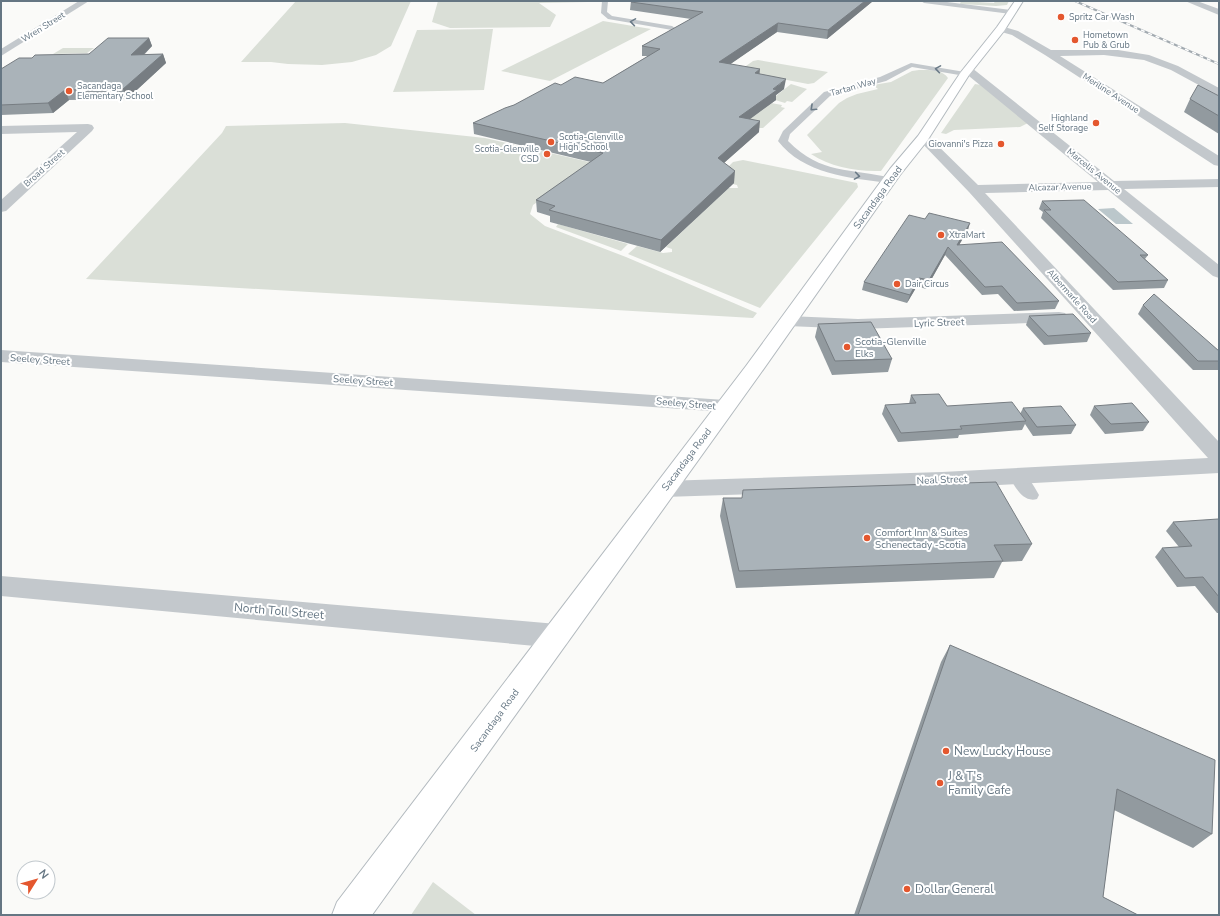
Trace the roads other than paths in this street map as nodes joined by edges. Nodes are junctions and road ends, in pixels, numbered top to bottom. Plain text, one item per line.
1 (85, 1) edge
2 (605, 1) edge
3 (924, 1) edge
4 (1189, 1) edge
5 (958, 3) edge
6 (1219, 12) edge
7 (1010, 14) edge
8 (672, 28) edge
9 (1, 53) edge
10 (1049, 53) junction
11 (966, 72) junction
12 (1219, 93) edge
13 (1, 130) edge
14 (923, 138) junction
15 (1219, 162) edge
16 (888, 180) junction
17 (1219, 184) edge
18 (1113, 186) junction
19 (974, 189) junction
20 (1, 208) edge
21 (1219, 273) edge
22 (1089, 315) junction
23 (788, 321) junction
24 (1, 356) edge
25 (725, 406) junction
26 (1219, 456) edge
27 (1219, 465) edge
28 (1017, 476) junction
29 (664, 489) junction
30 (1031, 495) dead end
31 (1, 586) edge
32 (557, 636) junction
33 (350, 915) edge

1 - 9 street, Wren Street
8 -> 2 lane
3 - 5 lane
4 - 6 street
5 - 7 lane
7 - 10 street, Meriline Avenue
7 - 11 main road, Sacandaga Road
10 - 12 street
10 - 15 street, Meriline Avenue
11 - 14 main road, Sacandaga Road
11 -> 16 lane, Tartan Way
11 - 18 street, Marcelis Avenue
13 - 20 street, Broad Street
14 - 16 main road, Sacandaga Road
14 - 19 street, Albermarle Road
16 - 23 main road, Sacandaga Road
17 - 18 street, Alcazar Avenue
18 - 19 street, Alcazar Avenue
18 - 21 street, Marcelis Avenue
19 - 22 street, Albermarle Road
22 - 23 street, Lyric Street
22 - 26 street, Albermarle Road
23 - 25 main road, Sacandaga Road
24 - 25 street, Seeley Street
25 - 29 main road, Sacandaga Road
27 - 28 street, Neal Street
28 - 29 street, Neal Street
28 - 30 lane
29 - 32 main road, Sacandaga Road
31 - 32 street, North Toll Street
32 - 33 main road, Sacandaga Road

